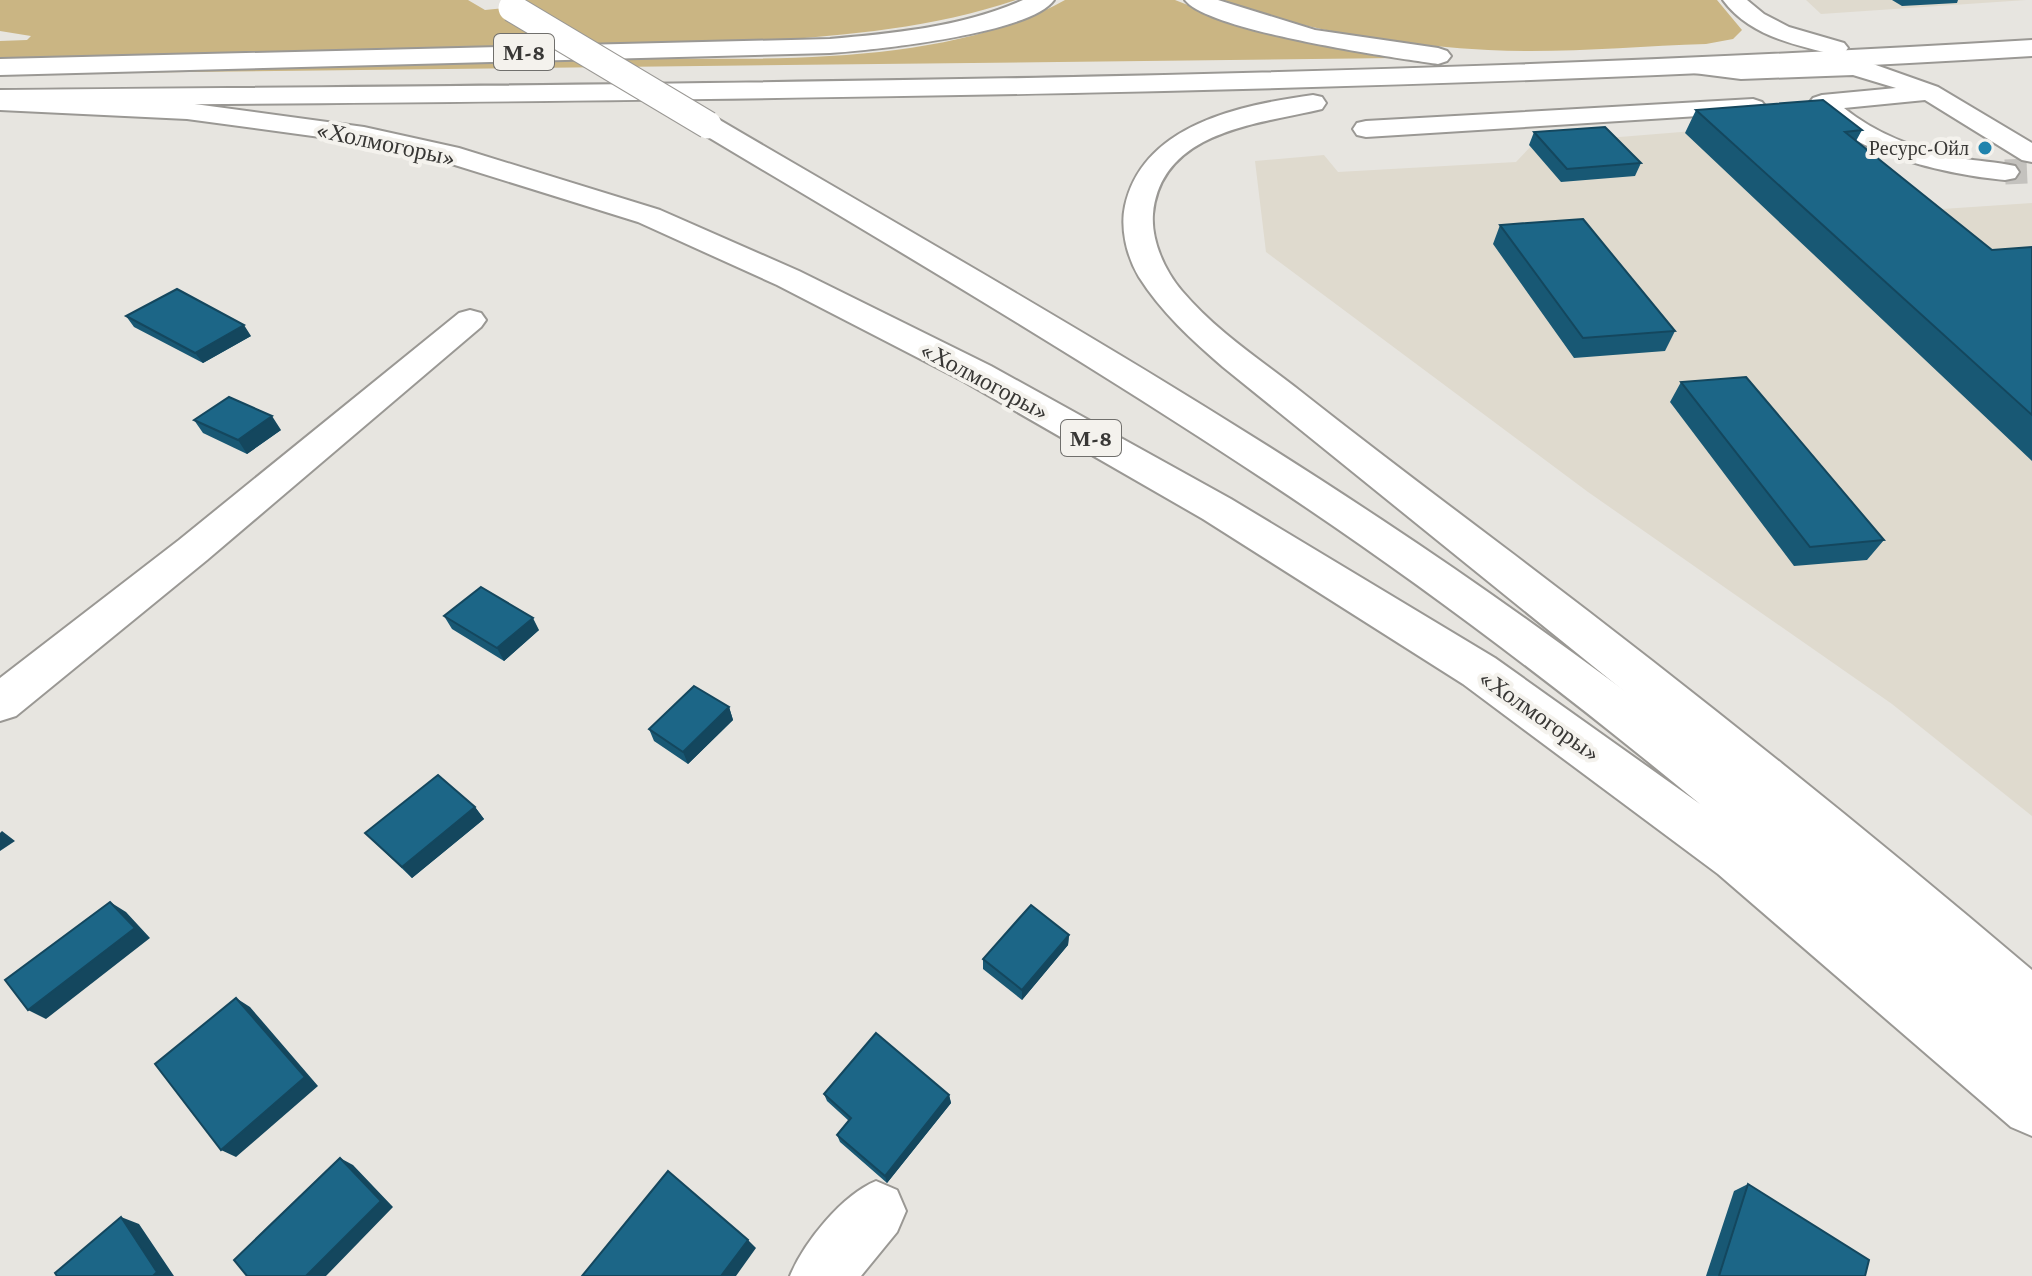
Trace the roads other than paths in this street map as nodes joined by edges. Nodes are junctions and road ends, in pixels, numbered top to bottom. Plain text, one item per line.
1 (1042, 0) edge
2 (1197, 0) edge
3 (1734, 0) edge
4 (505, 4) edge
5 (1750, 18) junction
6 (2032, 37) edge
7 (1836, 48) junction
8 (2032, 48) edge
9 (1987, 51) junction
10 (1726, 54) junction
11 (1512, 62) junction
12 (0, 67) edge
13 (1695, 67) junction
14 (1636, 70) junction
15 (0, 80) edge
16 (1929, 92) junction
17 (0, 100) edge
18 (1822, 103) junction
19 (1366, 129) dead end
20 (2024, 166) edge
21 (470, 320) dead end
22 (0, 703) edge
23 (2032, 1006) edge
24 (2032, 1050) edge
25 (2032, 1106) edge
26 (876, 1211) dead end
27 (821, 1276) edge

1 - 12 main road, М-8
2 - 11 main road, М-8
3 - 5 lane
4 - 24 main road, «Холмогоры» / М-8, bridge
5 - 7 lane
5 - 10 lane
6 - 7 main road, М-8
7 - 10 main road, М-8
8 - 9 main road, М-8
9 - 13 main road, М-8
9 - 16 lane
10 - 11 main road, М-8
11 - 15 main road, М-8
13 - 14 main road, М-8
13 - 16 lane
14 - 17 main road, М-8
14 - 23 main road, М-8
16 - 18 lane
16 - 20 lane
17 - 25 main road, «Холмогоры» / М-8
18 - 19 lane
18 - 20 lane
21 - 22 lane
26 - 27 lane

